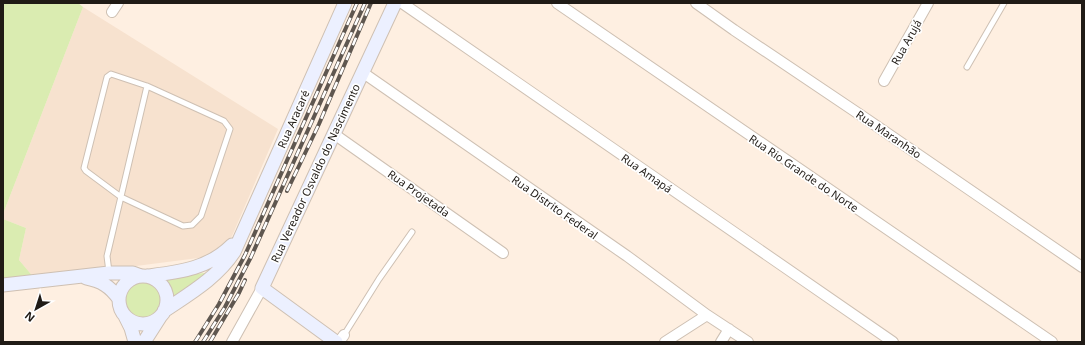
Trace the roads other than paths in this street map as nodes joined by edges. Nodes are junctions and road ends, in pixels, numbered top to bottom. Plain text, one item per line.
1 (118, 3) edge
2 (345, 3) edge
3 (395, 3) edge
4 (402, 3) edge
5 (557, 3) edge
6 (696, 3) edge
7 (928, 3) edge
8 (1004, 3) edge
9 (112, 12) dead end
10 (967, 68) dead end
11 (362, 72) junction
12 (884, 81) dead end
13 (147, 86) junction
14 (334, 134) junction
15 (120, 197) junction
16 (412, 232) dead end
17 (242, 236) junction
18 (503, 252) dead end
19 (1082, 267) edge
20 (109, 273) junction
21 (144, 276) junction
22 (80, 277) junction
23 (3, 284) edge
24 (262, 288) junction
25 (119, 298) junction
26 (124, 314) junction
27 (162, 314) junction
28 (707, 316) junction
29 (729, 329) junction
30 (340, 340) edge
31 (134, 342) edge
32 (144, 342) edge
33 (232, 342) edge
34 (665, 342) edge
35 (721, 342) edge
36 (748, 342) edge
37 (893, 342) edge
38 (1052, 342) edge

1 - 9 street
2 - 17 main road, Rua Aracaré
3 - 11 main road, Rua Vereador Osvaldo do Nascimento
4 - 37 street, Rua Amapá
5 - 38 street, Rua Rio Grande do Norte
6 - 19 street, Rua Maranhão
7 - 12 street, Rua Arujá
8 - 10 lane
11 - 14 main road, Rua Vereador Osvaldo do Nascimento
11 - 28 street, Rua Distrito Federal
13 - 15 lane
13 - 15 lane
13 - 15 lane
14 - 18 street, Rua Projetada
14 - 24 main road, Rua Vereador Osvaldo do Nascimento
15 - 20 lane
16 - 30 lane
17 - 21 main road, Rua Aracaré
17 - 27 main road, Rua Aracaré
20 - 21 main road
20 - 22 main road
21 - 25 main road
21 - 27 main road
22 - 23 main road
22 - 25 main road
24 - 30 main road
24 - 33 street, Rua Vereador Osvaldo do Nascimento
25 - 26 main road
26 - 27 main road
26 - 31 main road
27 - 32 main road
28 - 29 street, Rua Distrito Federal
28 - 34 street
29 - 35 street
29 - 36 street, Rua Distrito Federal

